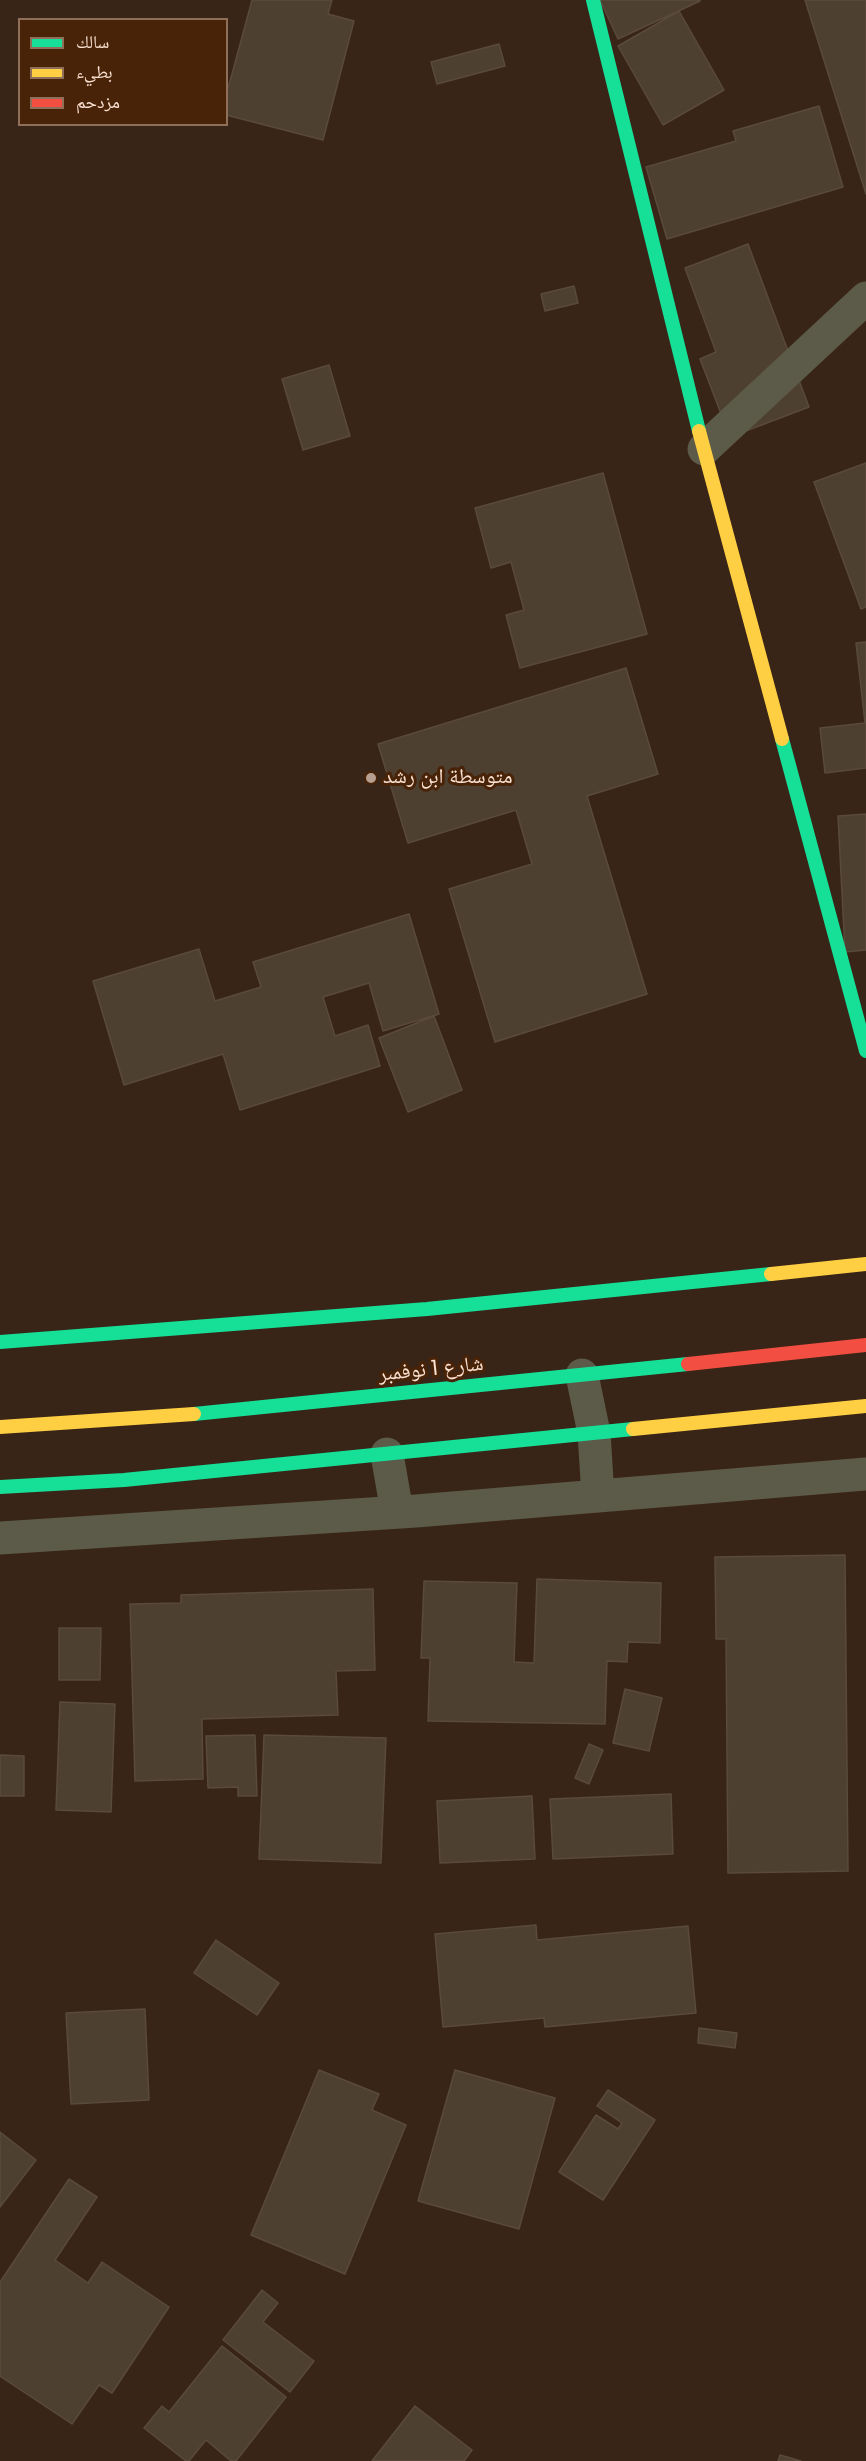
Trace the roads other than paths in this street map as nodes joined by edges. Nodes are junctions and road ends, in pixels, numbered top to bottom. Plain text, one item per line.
1 (592, 0) edge
2 (866, 298) edge
3 (704, 449) junction
4 (866, 1051) edge
5 (866, 1264) edge
6 (0, 1342) edge
7 (866, 1345) edge
8 (582, 1375) junction
9 (866, 1406) edge
10 (0, 1427) edge
11 (594, 1433) junction
12 (387, 1454) junction
13 (866, 1473) edge
14 (0, 1487) edge
15 (598, 1496) junction
16 (397, 1512) junction
17 (0, 1538) edge

1 - 3 street
2 - 3 street
3 - 4 street
5 - 6 street
7 - 8 street, شارع 1 نوفمبر
8 - 10 street, شارع 1 نوفمبر
8 - 11 street
9 - 11 street
11 - 12 street
11 - 15 street
12 - 14 street
12 - 16 street
13 - 15 street
15 - 16 street
16 - 17 street

